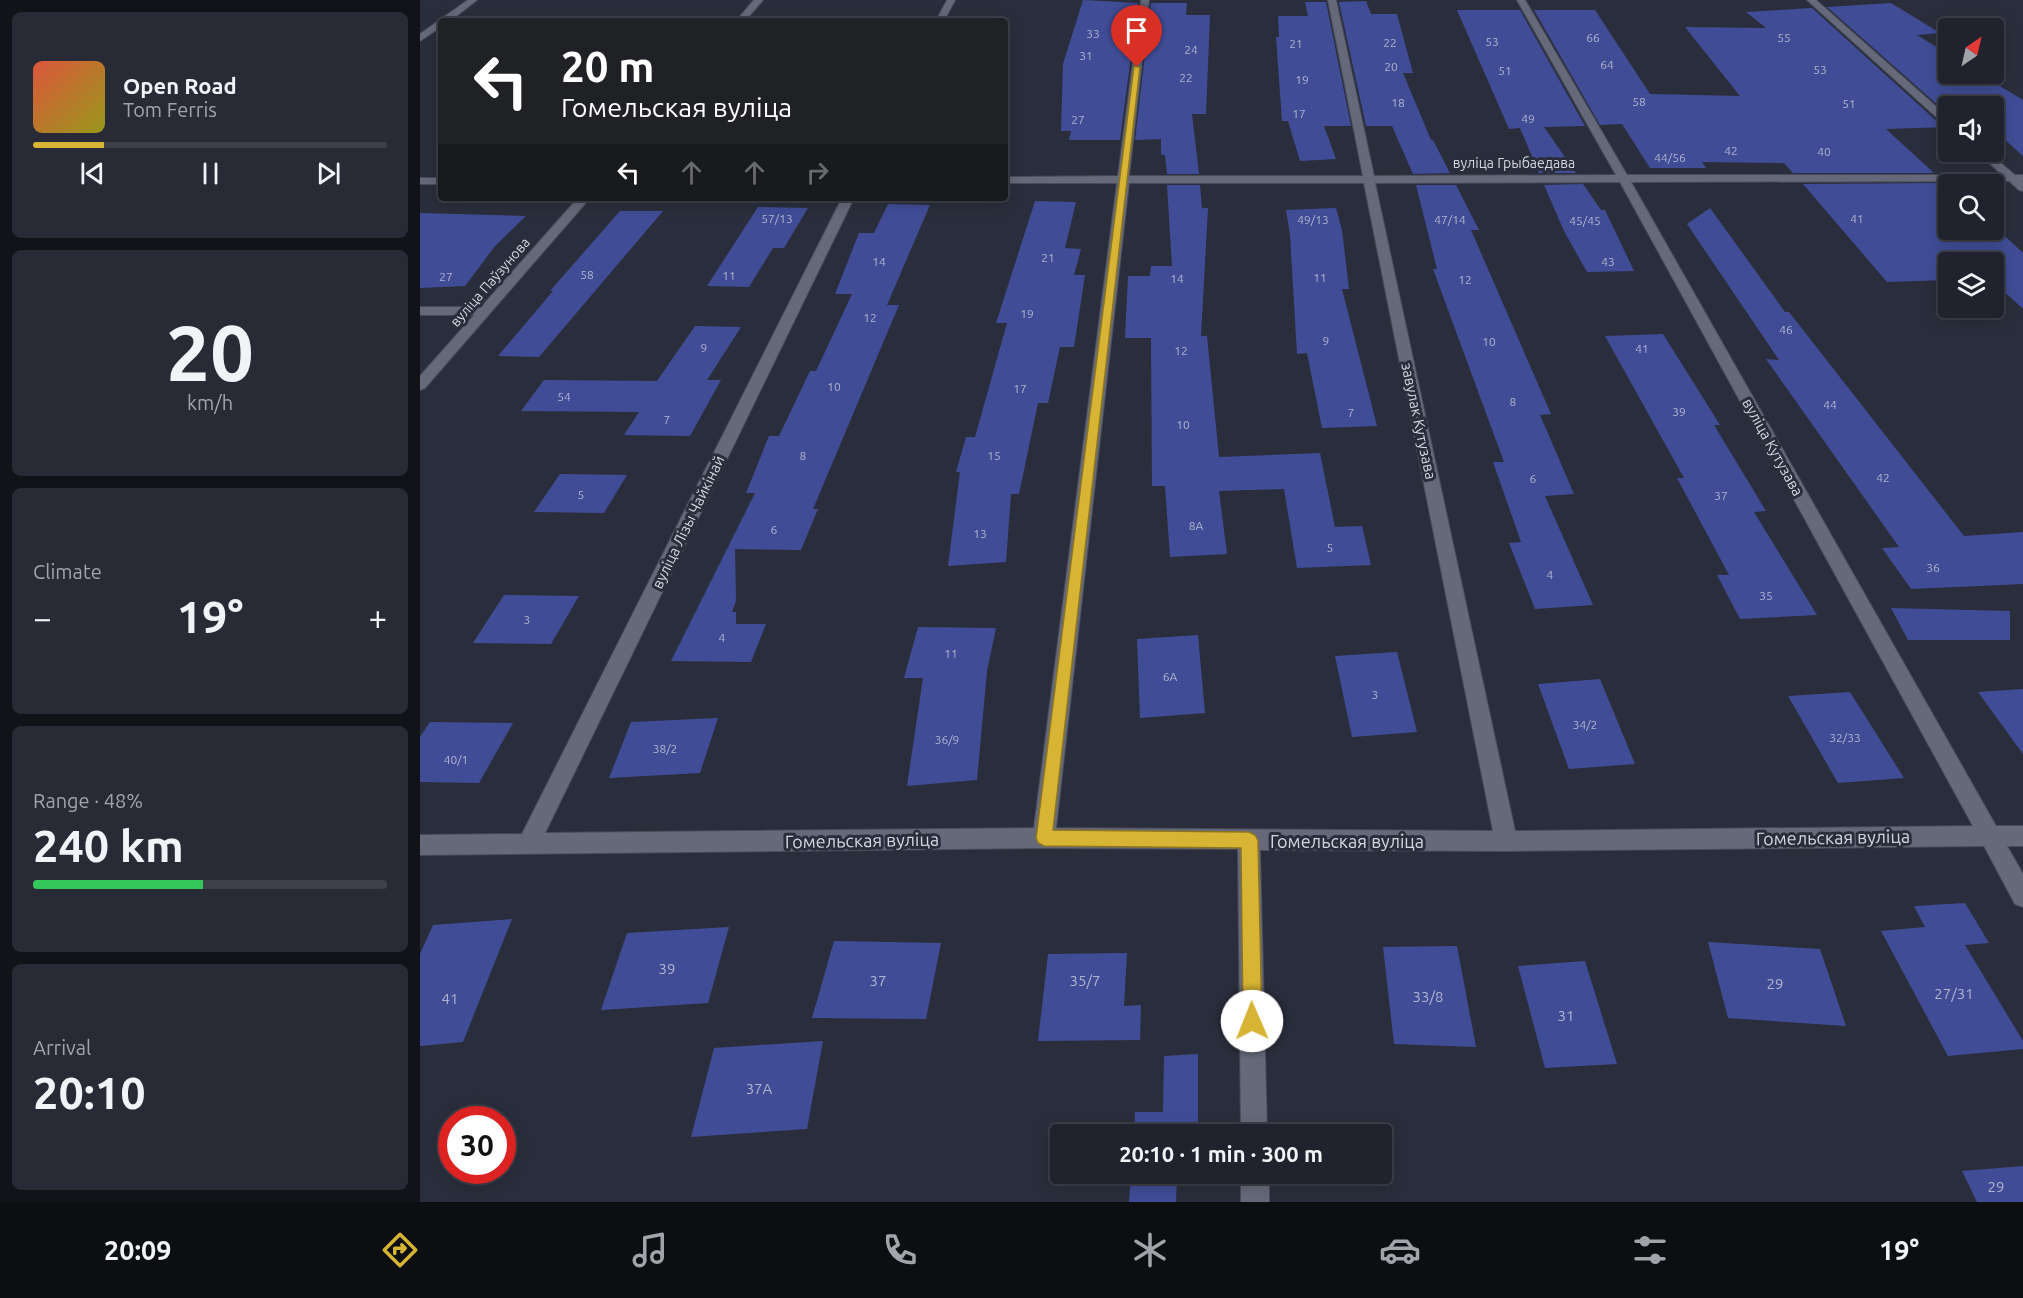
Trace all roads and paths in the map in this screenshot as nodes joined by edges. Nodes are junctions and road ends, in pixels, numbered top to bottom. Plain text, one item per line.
1 (473, 0) edge
2 (759, 0) edge
3 (951, 0) edge
4 (1145, 0) edge
5 (1332, 0) edge
6 (1521, 0) edge
7 (1811, 0) edge
8 (448, 18) edge
9 (743, 18) edge
10 (942, 18) edge
11 (438, 25) edge
12 (420, 38) edge
13 (1938, 113) edge
14 (1996, 162) edge
15 (1623, 178) junction
16 (2018, 178) edge
17 (1124, 179) junction
18 (1369, 179) junction
19 (1008, 180) edge
20 (420, 181) edge
21 (438, 181) edge
22 (2023, 188) edge
23 (581, 201) edge
24 (847, 201) edge
25 (420, 311) edge
26 (484, 311) junction
27 (420, 385) edge
28 (1988, 836) junction
29 (2023, 836) edge
30 (1044, 838) junction
31 (1249, 840) junction
32 (1506, 842) junction
33 (420, 845) edge
34 (528, 845) junction
35 (2023, 896) edge
36 (1254, 1124) edge
37 (1255, 1184) edge
38 (1255, 1202) edge

1 - 8 street
2 - 9 street
3 - 10 street
4 - 17 street
5 - 18 street, завулак Кутузава
6 - 15 street, вуліца Кутузава
7 - 13 street
11 - 12 street
14 - 16 street
15 - 16 street, вуліца Грыбаедава
15 - 18 street, вуліца Грыбаедава
15 - 28 street, вуліца Кутузава
16 - 22 street
17 - 18 street, вуліца Грыбаедава
17 - 19 street, вуліца Грыбаедава
17 - 30 street
18 - 32 street, завулак Кутузава
20 - 21 street
23 - 26 street, вуліца Паўзунова
24 - 34 street, вуліца Лізы Чайкінай
25 - 26 street
26 - 27 street, вуліца Паўзунова
28 - 29 street, Гомельская вуліца
28 - 32 street, Гомельская вуліца
28 - 35 street, вуліца Кутузава
30 - 31 street, Гомельская вуліца
30 - 34 street, Гомельская вуліца
31 - 32 street, Гомельская вуліца
31 - 36 street
33 - 34 street, Гомельская вуліца
37 - 38 street

